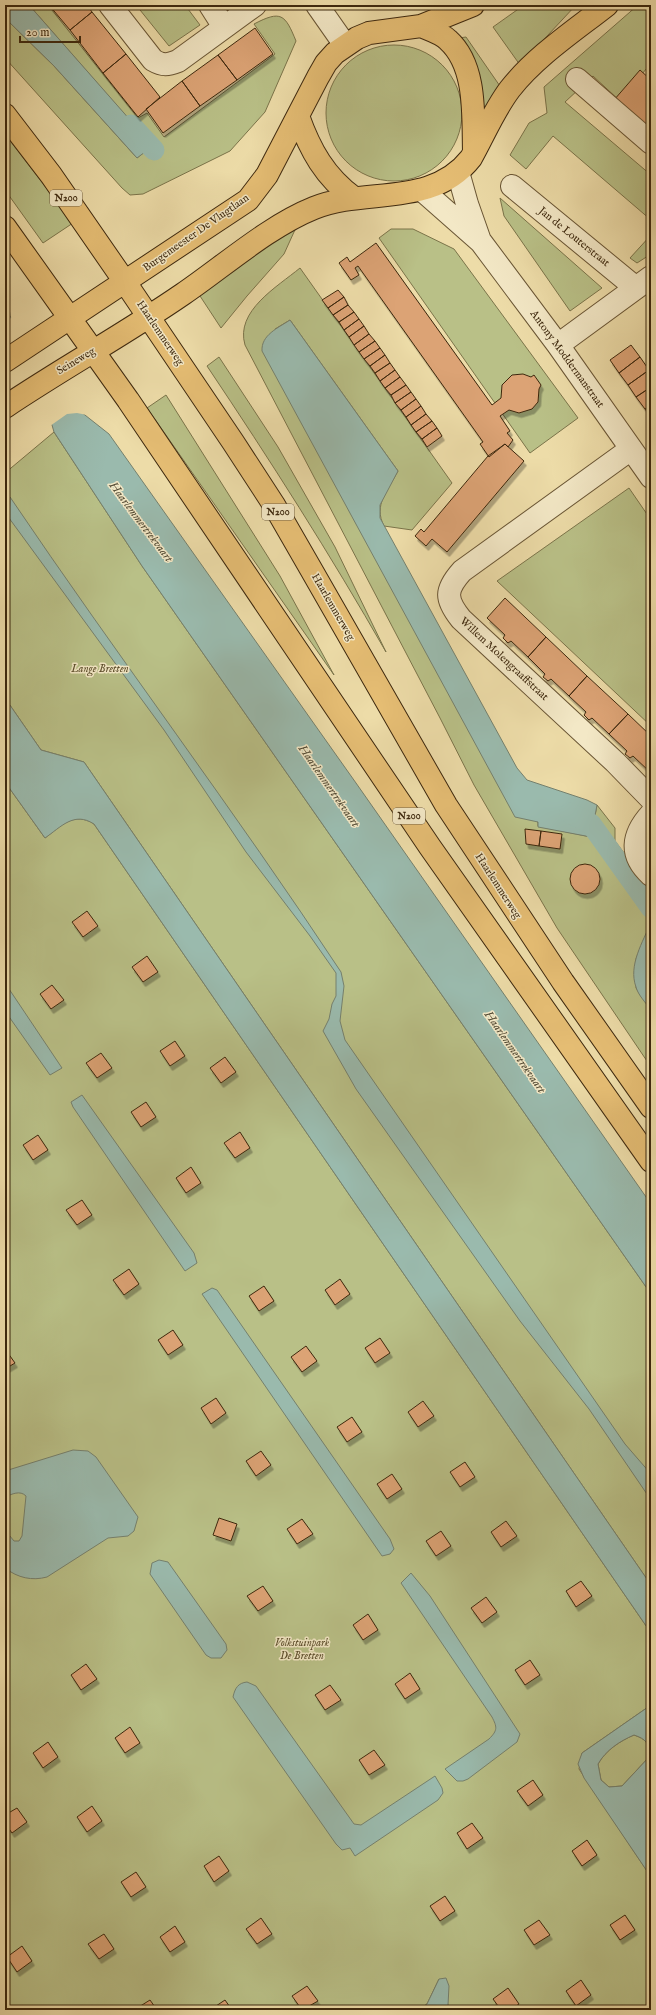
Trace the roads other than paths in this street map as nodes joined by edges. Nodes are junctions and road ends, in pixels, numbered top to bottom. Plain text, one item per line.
1 (110, 5) edge
2 (210, 5) edge
3 (255, 5) edge
4 (317, 5) edge
5 (473, 5) edge
6 (607, 5) edge
7 (421, 26) junction
8 (224, 27) junction
9 (345, 45) junction
10 (577, 79) dead end
11 (5, 115) edge
12 (298, 116) junction
13 (651, 143) edge
14 (474, 152) junction
15 (458, 172) junction
16 (512, 186) dead end
17 (422, 190) junction
18 (354, 198) junction
19 (5, 227) edge
20 (481, 242) junction
21 (125, 282) junction
22 (643, 282) edge
23 (149, 317) junction
24 (70, 318) junction
25 (558, 345) junction
26 (93, 350) junction
27 (5, 360) edge
28 (11, 403) edge
29 (631, 449) junction
30 (651, 477) edge
31 (651, 800) edge
32 (651, 814) edge
33 (651, 875) edge
34 (651, 1107) edge
35 (651, 1162) edge

1 - 8 street
2 - 8 street
3 - 8 street
4 - 9 street
5 - 7 main road, Burgemeester De Vlugtlaan
6 - 14 main road
7 - 9 main road, Burgemeester De Vlugtlaan
7 - 14 main road
9 - 12 main road, Burgemeester De Vlugtlaan
10 - 13 street
11 - 21 main road, Haarlemmerweg / N200
12 - 18 main road
12 - 21 main road, Burgemeester De Vlugtlaan
14 - 15 main road
15 - 17 main road
15 - 20 street, Antony Moddermanstraat
16 - 22 street, Jan de Louterstraat
17 - 18 main road
17 - 20 street, Antony Moddermanstraat
18 - 23 main road
19 - 24 main road, N200
20 - 25 street, Antony Moddermanstraat
21 - 23 main road, Haarlemmerweg / N200
21 - 24 main road
22 - 25 street, Jan de Louterstraat
23 - 26 main road, Seineweg
23 - 34 main road, Haarlemmerweg / N200
24 - 26 main road, N200
24 - 27 main road
25 - 29 street, Antony Moddermanstraat
26 - 28 main road, Seineweg
26 - 35 main road, N200
29 - 30 street, Antony Moddermanstraat
29 - 31 street, Willem Molengraaffstraat
32 - 33 street

